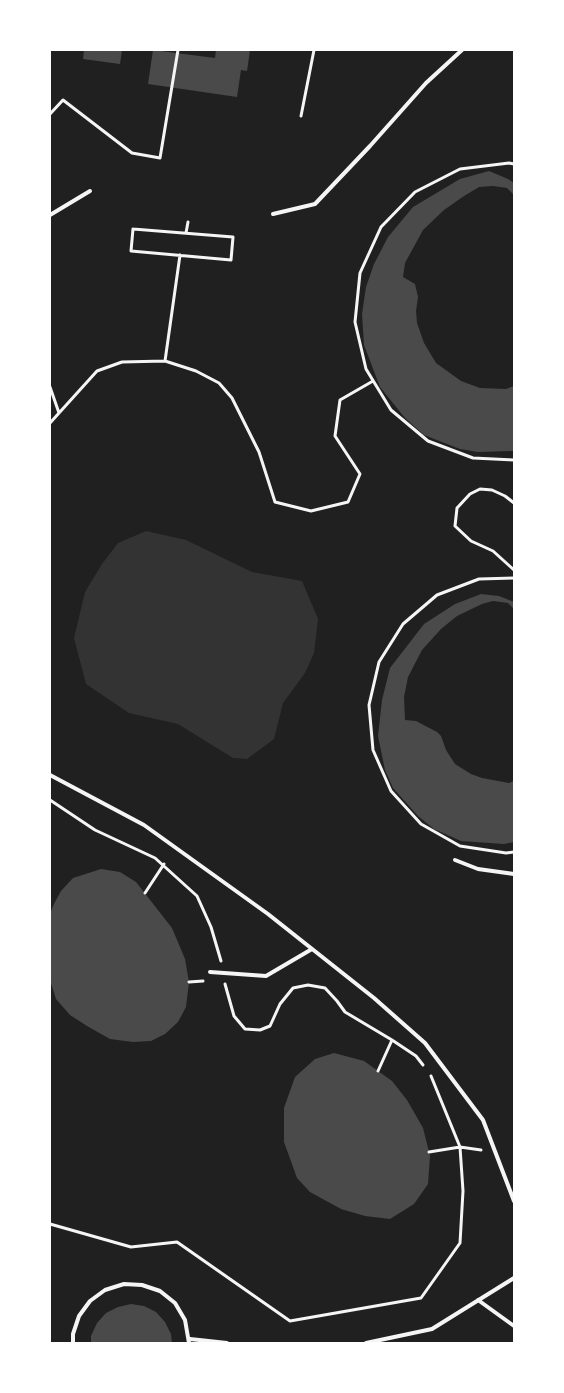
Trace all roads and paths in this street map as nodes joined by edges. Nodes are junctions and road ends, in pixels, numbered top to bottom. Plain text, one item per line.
1 (178, 50) edge
2 (314, 50) edge
3 (462, 50) edge
4 (50, 114) edge
5 (301, 116) dead end
6 (514, 164) edge
7 (90, 191) dead end
8 (273, 214) dead end
9 (50, 216) edge
10 (188, 222) dead end
11 (186, 233) junction
12 (180, 255) junction
13 (165, 361) junction
14 (373, 381) junction
15 (50, 387) edge
16 (59, 413) junction
17 (50, 423) edge
18 (514, 460) edge
19 (514, 502) edge
20 (514, 570) edge
21 (514, 578) edge
22 (50, 775) edge
23 (514, 852) edge
24 (455, 860) dead end
25 (164, 864) dead end
26 (514, 874) edge
27 (145, 893) dead end
28 (312, 949) junction
29 (210, 972) dead end
30 (392, 1040) dead end
31 (378, 1071) dead end
32 (429, 1152) dead end
33 (514, 1201) edge
34 (50, 1224) edge
35 (514, 1278) edge
36 (478, 1300) junction
37 (514, 1326) edge
38 (190, 1341) edge
39 (73, 1343) edge
40 (228, 1343) edge
41 (366, 1343) edge

1 - 4 path
2 - 5 path
3 - 8 lane
6 - 14 path
7 - 9 lane
10 - 11 path
11 - 12 path
11 - 12 path
12 - 13 path
13 - 14 path
13 - 16 path
14 - 18 path
15 - 16 path
16 - 17 path
19 - 20 path
21 - 23 path
22 - 28 lane
24 - 26 lane
25 - 27 path
28 - 29 lane
28 - 33 lane
30 - 31 path
32 - 34 path
35 - 36 lane
36 - 37 lane
36 - 41 lane
38 - 39 lane
38 - 40 lane

